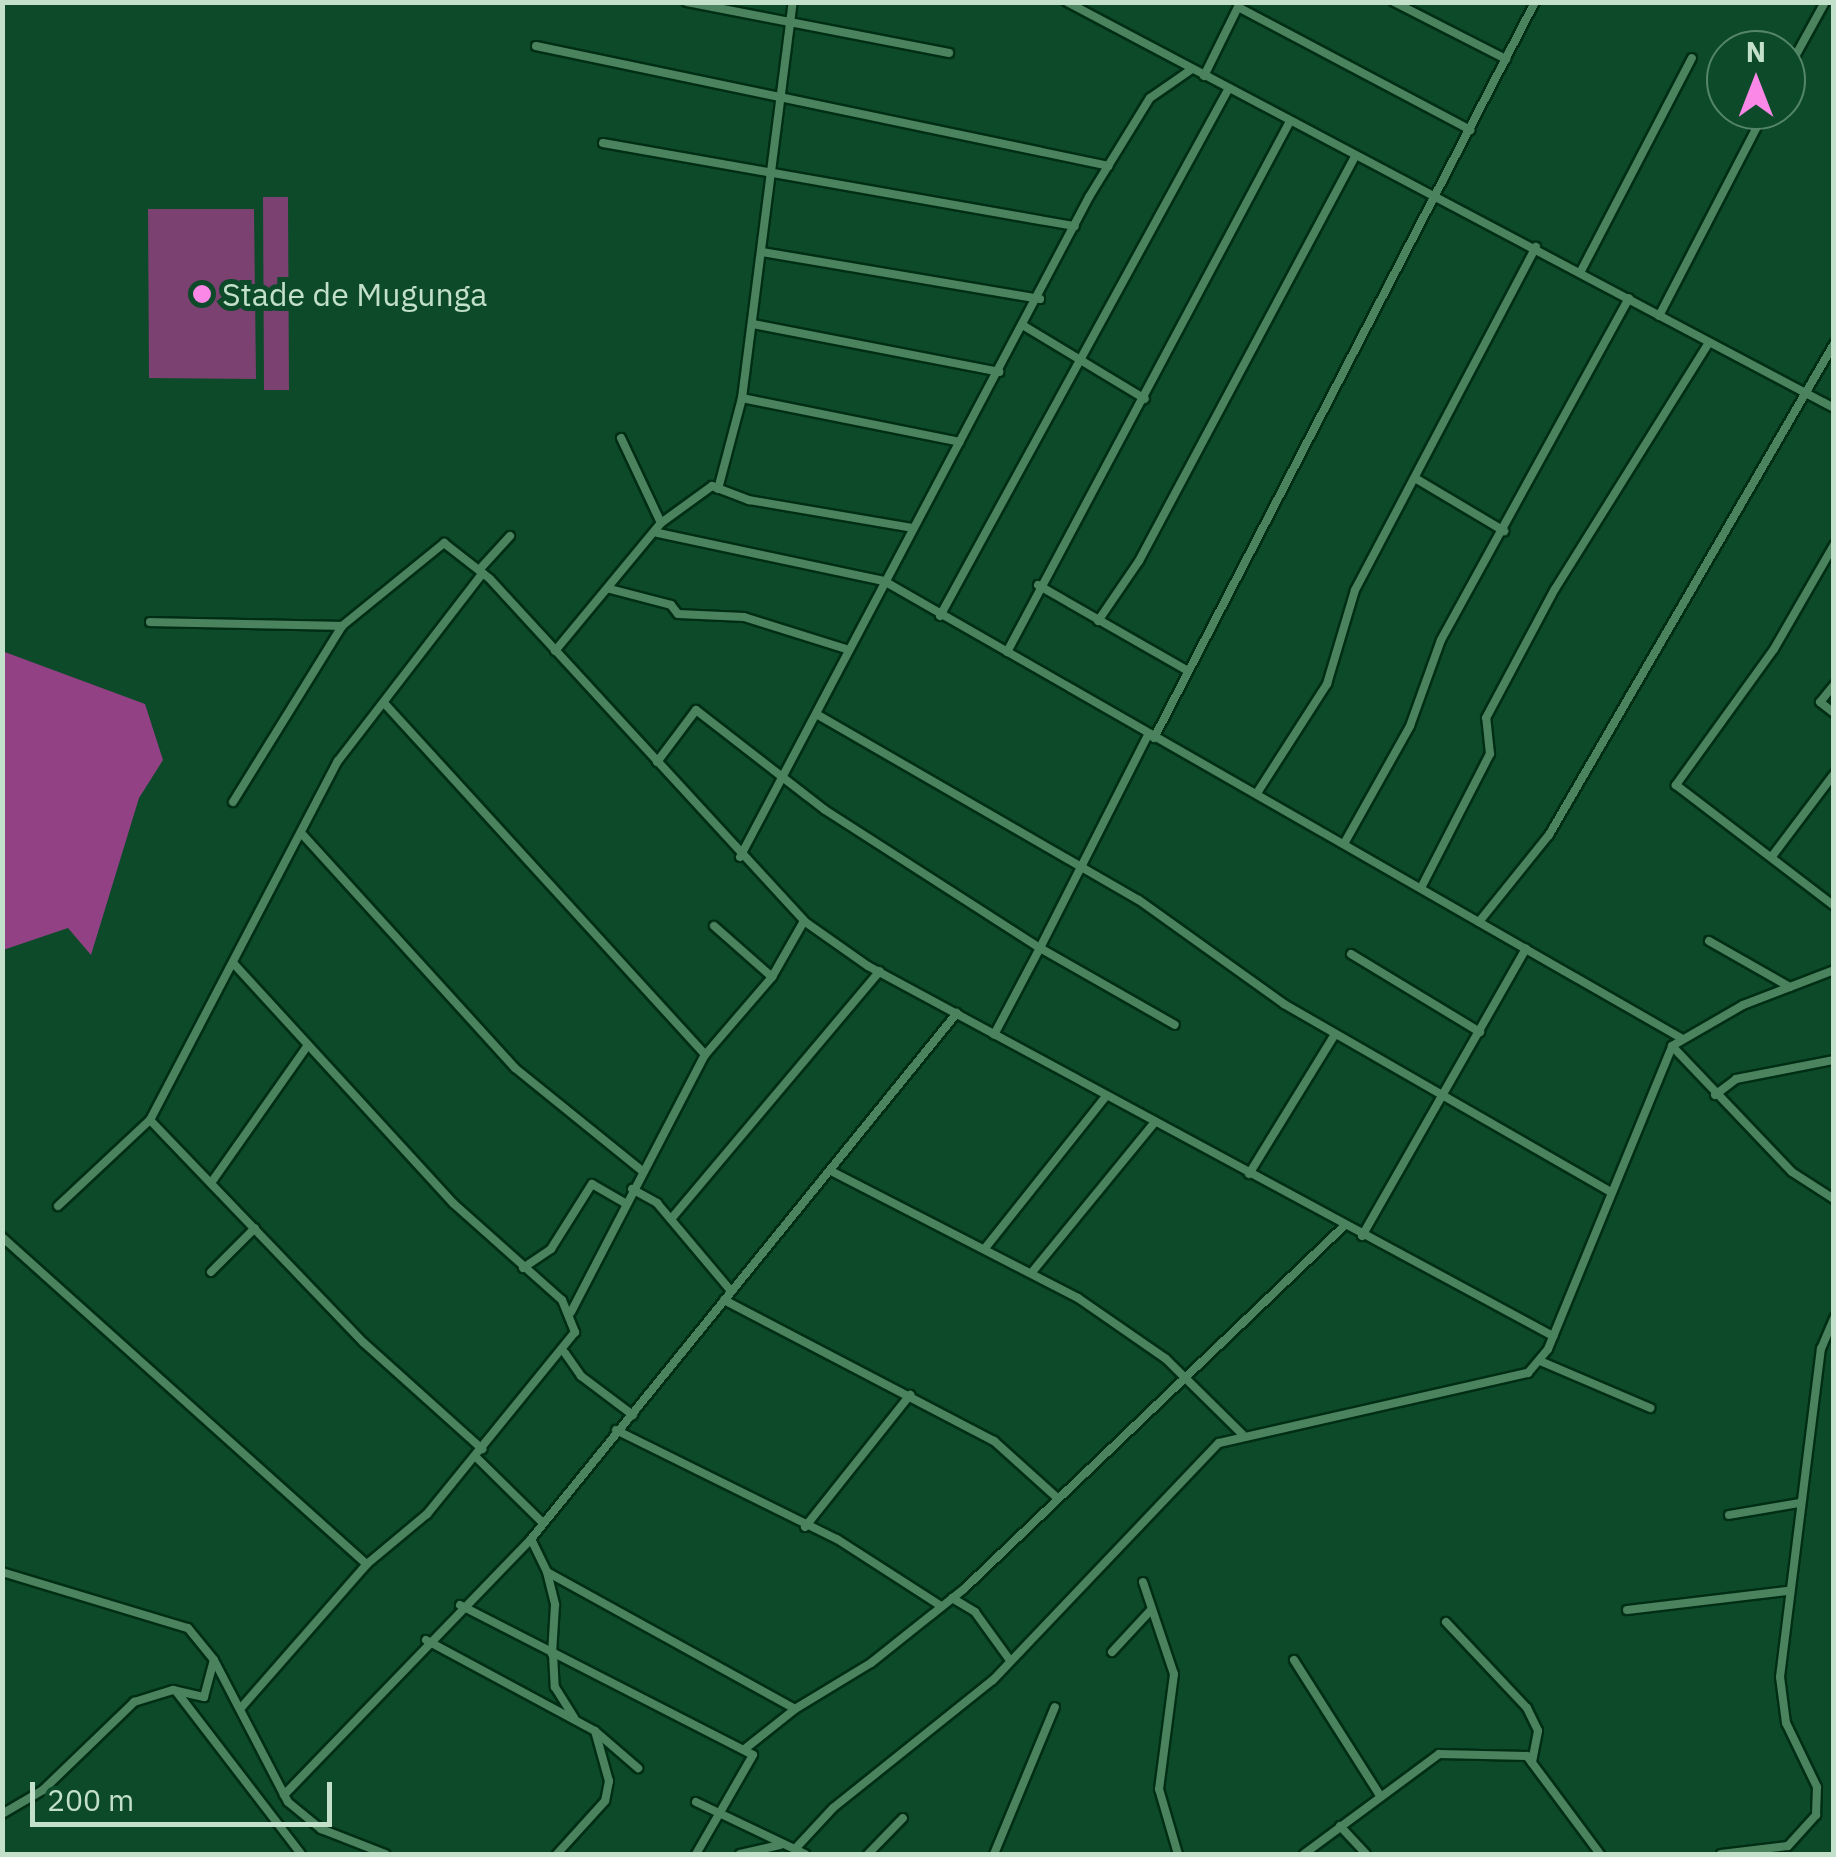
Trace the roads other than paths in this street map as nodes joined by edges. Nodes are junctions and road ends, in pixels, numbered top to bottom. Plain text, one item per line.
1 (687, 2) edge
2 (793, 2) edge
3 (1068, 2) edge
4 (1394, 2) edge
5 (1535, 2) edge
6 (1825, 2) edge
7 (1239, 5) edge
8 (790, 22) junction
9 (1806, 37) edge
10 (536, 46) dead end
11 (949, 54) dead end
12 (1692, 58) dead end
13 (1506, 59) junction
14 (1192, 69) junction
15 (1204, 76) junction
16 (1229, 88) junction
17 (780, 99) junction
18 (1290, 121) junction
19 (1470, 130) junction
20 (1756, 130) edge
21 (602, 143) dead end
22 (1355, 156) junction
23 (1108, 166) junction
24 (770, 171) junction
25 (1435, 197) junction
26 (1075, 226) junction
27 (1536, 247) junction
28 (762, 252) junction
29 (1580, 271) junction
30 (1629, 298) junction
31 (1040, 299) junction
32 (1659, 316) junction
33 (753, 324) junction
34 (1024, 326) junction
35 (1708, 344) junction
36 (1834, 344) edge
37 (1082, 361) junction
38 (999, 372) junction
39 (1805, 394) junction
40 (742, 398) junction
41 (1144, 399) junction
42 (1834, 408) edge
43 (622, 438) dead end
44 (960, 442) junction
45 (1415, 478) junction
46 (718, 490) junction
47 (659, 528) junction
48 (913, 528) junction
49 (1504, 531) junction
50 (510, 536) dead end
51 (1834, 545) edge
52 (481, 572) junction
53 (884, 581) junction
54 (1038, 585) junction
55 (610, 588) junction
56 (940, 616) junction
57 (1098, 621) junction
58 (150, 622) dead end
59 (342, 626) junction
60 (846, 649) junction
61 (555, 652) junction
62 (1007, 652) junction
63 (1188, 670) junction
64 (1834, 685) edge
65 (384, 704) junction
66 (1834, 713) edge
67 (818, 714) junction
68 (1151, 736) junction
69 (657, 762) junction
70 (1834, 774) edge
71 (784, 780) junction
72 (1830, 786) edge
73 (1257, 793) junction
74 (233, 802) dead end
75 (303, 835) junction
76 (1345, 842) junction
77 (1773, 855) junction
78 (740, 858) junction
79 (1082, 867) junction
80 (1421, 888) junction
81 (1834, 906) edge
82 (804, 921) junction
83 (1480, 922) junction
84 (714, 926) dead end
85 (1709, 941) dead end
86 (1040, 948) junction
87 (1526, 949) junction
88 (1351, 954) dead end
89 (234, 964) junction
90 (1834, 970) edge
91 (880, 971) junction
92 (772, 977) junction
93 (1790, 987) junction
94 (957, 1013) junction
95 (1174, 1025) dead end
96 (1480, 1032) junction
97 (994, 1034) junction
98 (1335, 1034) junction
99 (1681, 1038) junction
100 (1672, 1046) junction
101 (306, 1048) junction
102 (705, 1055) junction
103 (1834, 1060) edge
104 (1715, 1095) junction
105 (1106, 1096) junction
106 (1442, 1099) junction
107 (150, 1120) junction
108 (1155, 1122) junction
109 (830, 1170) junction
110 (642, 1171) junction
111 (1249, 1174) junction
112 (212, 1183) junction
113 (632, 1189) junction
114 (1608, 1190) junction
115 (1834, 1199) edge
116 (625, 1202) junction
117 (58, 1206) dead end
118 (672, 1219) junction
119 (1344, 1226) junction
120 (255, 1228) junction
121 (2, 1236) edge
122 (1362, 1236) junction
123 (986, 1247) junction
124 (523, 1268) junction
125 (1033, 1270) junction
126 (211, 1272) dead end
127 (732, 1291) junction
128 (724, 1300) junction
129 (571, 1312) junction
130 (1834, 1318) edge
131 (1552, 1336) junction
132 (566, 1353) junction
133 (1540, 1361) junction
134 (1183, 1374) junction
135 (910, 1395) junction
136 (1650, 1408) dead end
137 (633, 1415) junction
138 (616, 1430) junction
139 (1242, 1434) junction
140 (479, 1453) junction
141 (1055, 1496) junction
142 (1799, 1503) junction
143 (1729, 1515) dead end
144 (542, 1521) junction
145 (805, 1527) junction
146 (531, 1540) junction
147 (367, 1564) junction
148 (2, 1572) edge
149 (547, 1572) junction
150 (1144, 1582) dead end
151 (1787, 1591) junction
152 (952, 1598) junction
153 (460, 1605) junction
154 (942, 1606) junction
155 (1627, 1610) dead end
156 (1150, 1611) junction
157 (1446, 1622) dead end
158 (426, 1640) junction
159 (1112, 1652) dead end
160 (552, 1654) junction
161 (1009, 1659) junction
162 (214, 1660) junction
163 (1294, 1660) dead end
164 (176, 1691) junction
165 (1055, 1706) dead end
166 (240, 1708) junction
167 (795, 1709) junction
168 (574, 1718) junction
169 (595, 1730) junction
170 (746, 1748) junction
171 (1532, 1762) junction
172 (638, 1768) dead end
173 (1379, 1794) junction
174 (284, 1795) junction
175 (696, 1802) dead end
176 (718, 1812) junction
177 (2, 1814) edge
178 (903, 1818) dead end
179 (1340, 1826) junction
180 (782, 1844) junction
181 (795, 1850) junction
182 (300, 1854) edge
183 (385, 1854) edge
184 (557, 1854) edge
185 (700, 1854) edge
186 (740, 1854) edge
187 (805, 1854) edge
188 (868, 1854) edge
189 (994, 1854) edge
190 (1178, 1854) edge
191 (1304, 1854) edge
192 (1366, 1854) edge
193 (1600, 1854) edge
194 (1721, 1854) edge

1 - 8 street
2 - 8 street
3 - 14 street
4 - 13 street
5 - 13 street
6 - 9 street
7 - 15 street
7 - 19 street
8 - 11 street
8 - 17 street
10 - 17 street
12 - 29 street
13 - 19 street
14 - 15 street
14 - 23 street
15 - 16 street
16 - 18 street
16 - 37 street
17 - 23 street
17 - 24 street
18 - 22 street
18 - 41 street
19 - 25 street
20 - 32 street
21 - 24 street
22 - 25 street
22 - 57 street
23 - 26 street
24 - 26 street
24 - 28 street
25 - 27 street
25 - 63 street
26 - 31 street
27 - 29 street
27 - 45 street
28 - 31 street
28 - 33 street
29 - 30 street
30 - 32 street
30 - 49 street
31 - 34 street
32 - 35 street
33 - 38 street
33 - 40 street
34 - 37 street
34 - 38 street
35 - 39 street
35 - 80 street
36 - 39 street
37 - 41 street
37 - 56 street
38 - 44 street
39 - 42 street
39 - 83 street
40 - 44 street
40 - 46 street
41 - 54 street
43 - 47 street
44 - 48 street
45 - 49 street
45 - 73 street
46 - 47 street
46 - 48 street
47 - 53 street
47 - 55 street
48 - 53 street
49 - 76 street
50 - 52 street
51 - 77 street
52 - 59 street
52 - 61 street
52 - 65 street
53 - 56 street
53 - 60 street
54 - 57 street
54 - 62 street
55 - 60 street
55 - 61 street
56 - 62 street
57 - 63 street
58 - 59 street
59 - 74 street
60 - 67 street
61 - 69 street
62 - 68 street
63 - 68 street
64 - 66 street
65 - 75 street
65 - 102 street
67 - 71 street
67 - 79 street
68 - 73 street
68 - 79 street
69 - 71 street
69 - 78 street
70 - 72 street
71 - 78 street
71 - 86 street
72 - 77 street
73 - 76 street
75 - 89 street
75 - 110 street
76 - 80 street
77 - 81 street
78 - 82 street
79 - 86 street
79 - 98 street
80 - 83 street
82 - 91 street
82 - 92 street
83 - 87 street
84 - 92 street
85 - 93 street
86 - 95 street
86 - 97 street
87 - 96 street
87 - 99 street
88 - 96 street
89 - 101 street
89 - 107 street
90 - 93 street
91 - 94 street
91 - 118 street
92 - 102 street
93 - 99 street
94 - 97 street
94 - 109 street
96 - 106 street
97 - 105 street
98 - 106 street
98 - 111 street
99 - 100 street
100 - 104 street
100 - 114 street
101 - 112 street
101 - 124 street
102 - 110 street
103 - 104 street
104 - 115 street
105 - 108 street
105 - 123 street
106 - 114 street
106 - 122 street
107 - 112 street
107 - 117 street
108 - 111 street
108 - 125 street
109 - 123 street
109 - 127 street
110 - 113 street
111 - 119 street
112 - 120 street
113 - 116 street
113 - 118 street
114 - 131 street
116 - 124 street
116 - 129 street
118 - 127 street
119 - 122 street
119 - 134 street
120 - 126 street
120 - 140 street
121 - 147 street
122 - 131 street
123 - 125 street
124 - 129 street
125 - 134 street
127 - 128 street
128 - 135 street
128 - 137 street
129 - 132 street
130 - 142 street
131 - 133 street
132 - 137 street
132 - 140 street
133 - 136 street
133 - 139 street
134 - 139 street
134 - 141 street
135 - 141 street
135 - 145 street
137 - 138 street
138 - 144 street
138 - 145 street
139 - 161 street
140 - 144 street
140 - 147 street
141 - 152 street
142 - 143 street
142 - 151 street
144 - 146 street
145 - 154 street
146 - 149 street
146 - 153 street
147 - 166 street
148 - 162 street
149 - 160 street
149 - 167 street
150 - 156 street
151 - 155 street
151 - 194 street
152 - 154 street
152 - 161 street
153 - 158 street
153 - 160 street
154 - 167 street
156 - 159 street
156 - 190 street
157 - 171 street
158 - 168 street
158 - 174 street
160 - 168 street
160 - 170 street
161 - 181 street
162 - 164 street
162 - 166 street
163 - 173 street
164 - 177 street
164 - 182 street
165 - 189 street
166 - 174 street
167 - 170 street
168 - 169 street
169 - 172 street
169 - 184 street
170 - 176 street
171 - 173 street
171 - 193 street
173 - 179 street
174 - 183 street
175 - 176 street
176 - 180 street
176 - 185 street
178 - 188 street
179 - 191 street
179 - 192 street
180 - 181 street
180 - 186 street
181 - 187 street

